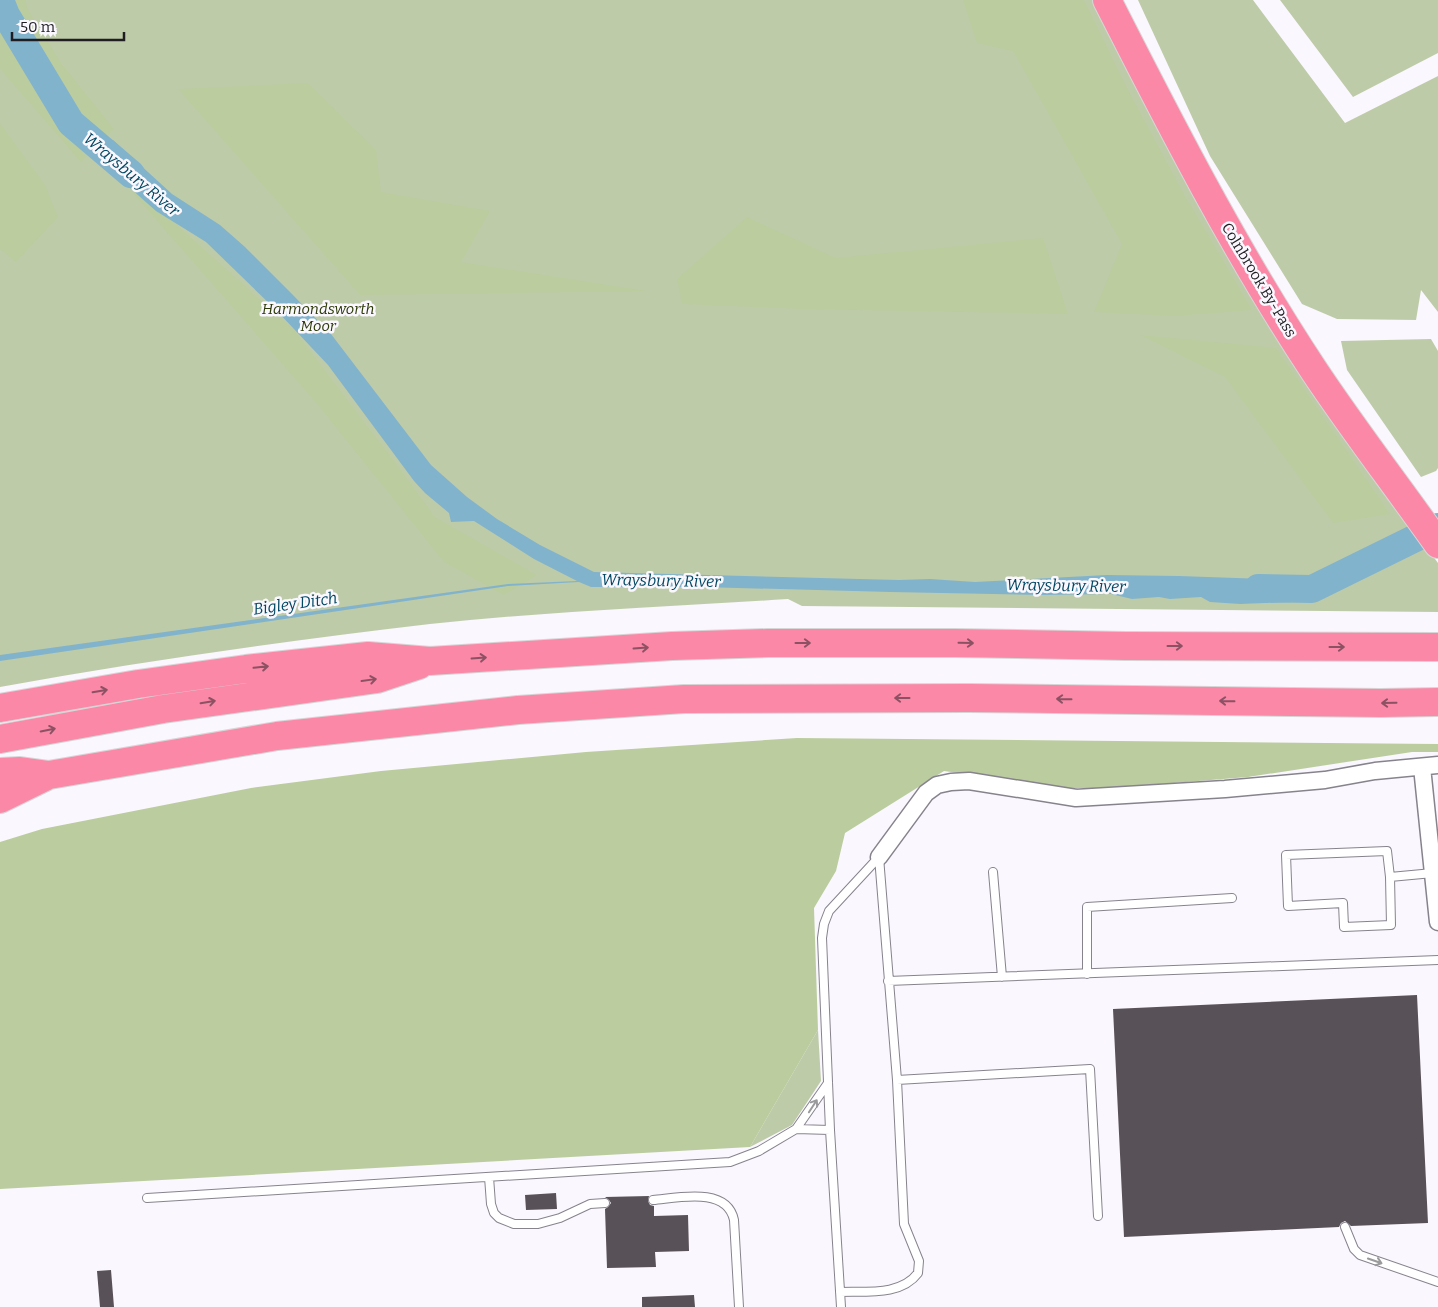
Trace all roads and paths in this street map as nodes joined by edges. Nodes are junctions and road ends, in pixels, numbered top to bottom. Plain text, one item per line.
1 (1107, 0) edge
2 (1438, 544) edge
3 (1438, 647) edge
4 (430, 661) junction
5 (1438, 702) edge
6 (0, 708) edge
7 (0, 740) edge
8 (1430, 766) edge
9 (0, 772) edge
10 (49, 775) junction
11 (0, 799) edge
12 (879, 857) junction
13 (993, 872) dead end
14 (1433, 873) junction
15 (1390, 877) junction
16 (1232, 898) dead end
17 (1438, 922) edge
18 (1438, 960) edge
19 (1087, 974) junction
20 (1002, 977) junction
21 (888, 982) junction
22 (897, 1080) junction
23 (828, 1083) junction
24 (796, 1129) junction
25 (830, 1130) junction
26 (489, 1177) junction
27 (147, 1198) dead end
28 (653, 1200) dead end
29 (605, 1203) dead end
30 (1098, 1216) dead end
31 (1345, 1227) dead end
32 (1438, 1282) edge
33 (840, 1292) junction
34 (739, 1307) edge
35 (841, 1307) edge

1 - 2 highway, Colnbrook By-Pass
4 -> 3 highway
6 -> 4 highway
7 -> 4 highway
5 -> 10 highway
8 - 12 street
8 - 14 street
9 - 10 highway
10 - 11 highway
12 - 21 lane
12 - 23 lane
13 - 20 lane
14 - 15 lane
14 - 17 street
15 - 15 lane
16 - 19 lane
18 - 19 lane
19 - 20 lane
20 - 21 lane
21 - 22 lane
22 - 30 lane
22 - 33 lane
24 -> 23 lane
23 - 25 lane
24 - 25 lane
24 - 26 lane
25 - 33 lane
26 - 27 lane
26 - 29 lane
28 - 34 lane
31 -> 32 lane
33 - 35 lane

